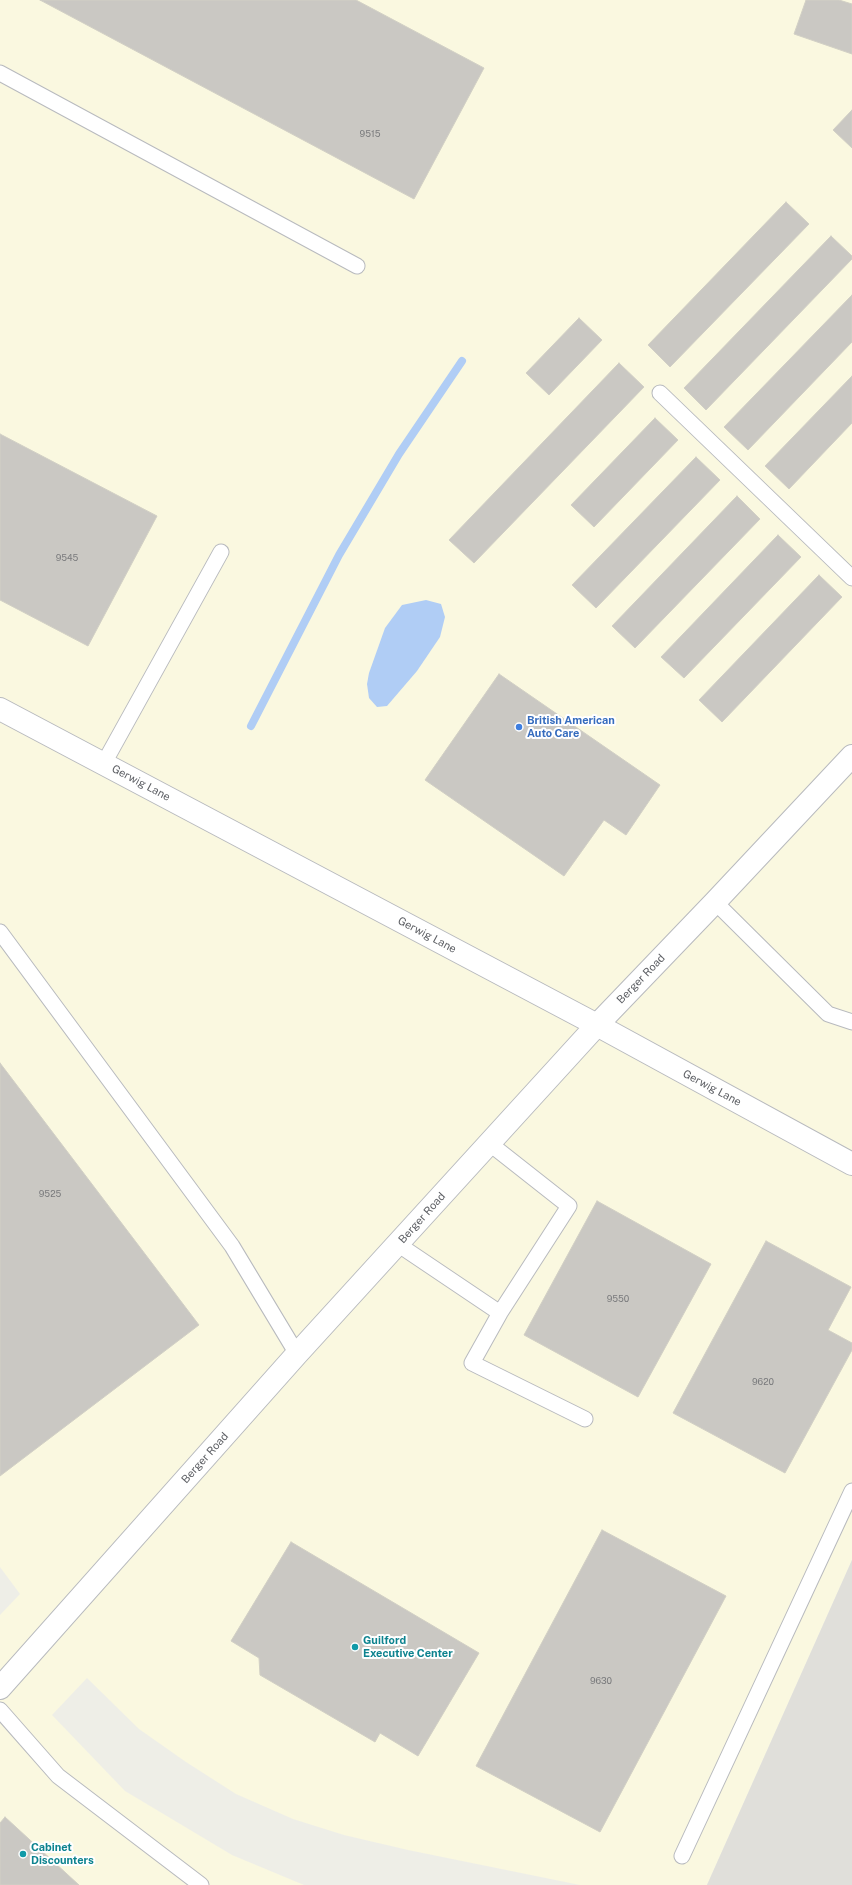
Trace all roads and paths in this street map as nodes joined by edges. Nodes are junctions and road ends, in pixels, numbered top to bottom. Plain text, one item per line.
1 (0, 72) edge
2 (357, 266) dead end
3 (660, 393) dead end
4 (220, 552) dead end
5 (852, 578) edge
6 (0, 709) edge
7 (852, 756) edge
8 (104, 764) junction
9 (716, 902) junction
10 (0, 932) edge
11 (852, 1022) edge
12 (597, 1025) junction
13 (489, 1144) junction
14 (852, 1164) edge
15 (399, 1245) junction
16 (500, 1313) junction
17 (297, 1354) junction
18 (585, 1419) dead end
19 (852, 1491) edge
20 (0, 1688) edge
21 (0, 1710) edge
22 (682, 1856) dead end
23 (201, 1885) edge

1 - 2 lane
3 - 5 lane
4 - 8 lane
6 - 8 street, Gerwig Lane
7 - 9 street, Berger Road
8 - 12 street, Gerwig Lane
9 - 11 lane
9 - 12 street, Berger Road
10 - 17 lane
12 - 13 street, Berger Road
12 - 14 street, Gerwig Lane
13 - 15 street, Berger Road
13 - 16 lane
15 - 16 lane
15 - 17 street, Berger Road
16 - 18 lane
17 - 20 street, Berger Road
19 - 22 lane
21 - 23 lane

